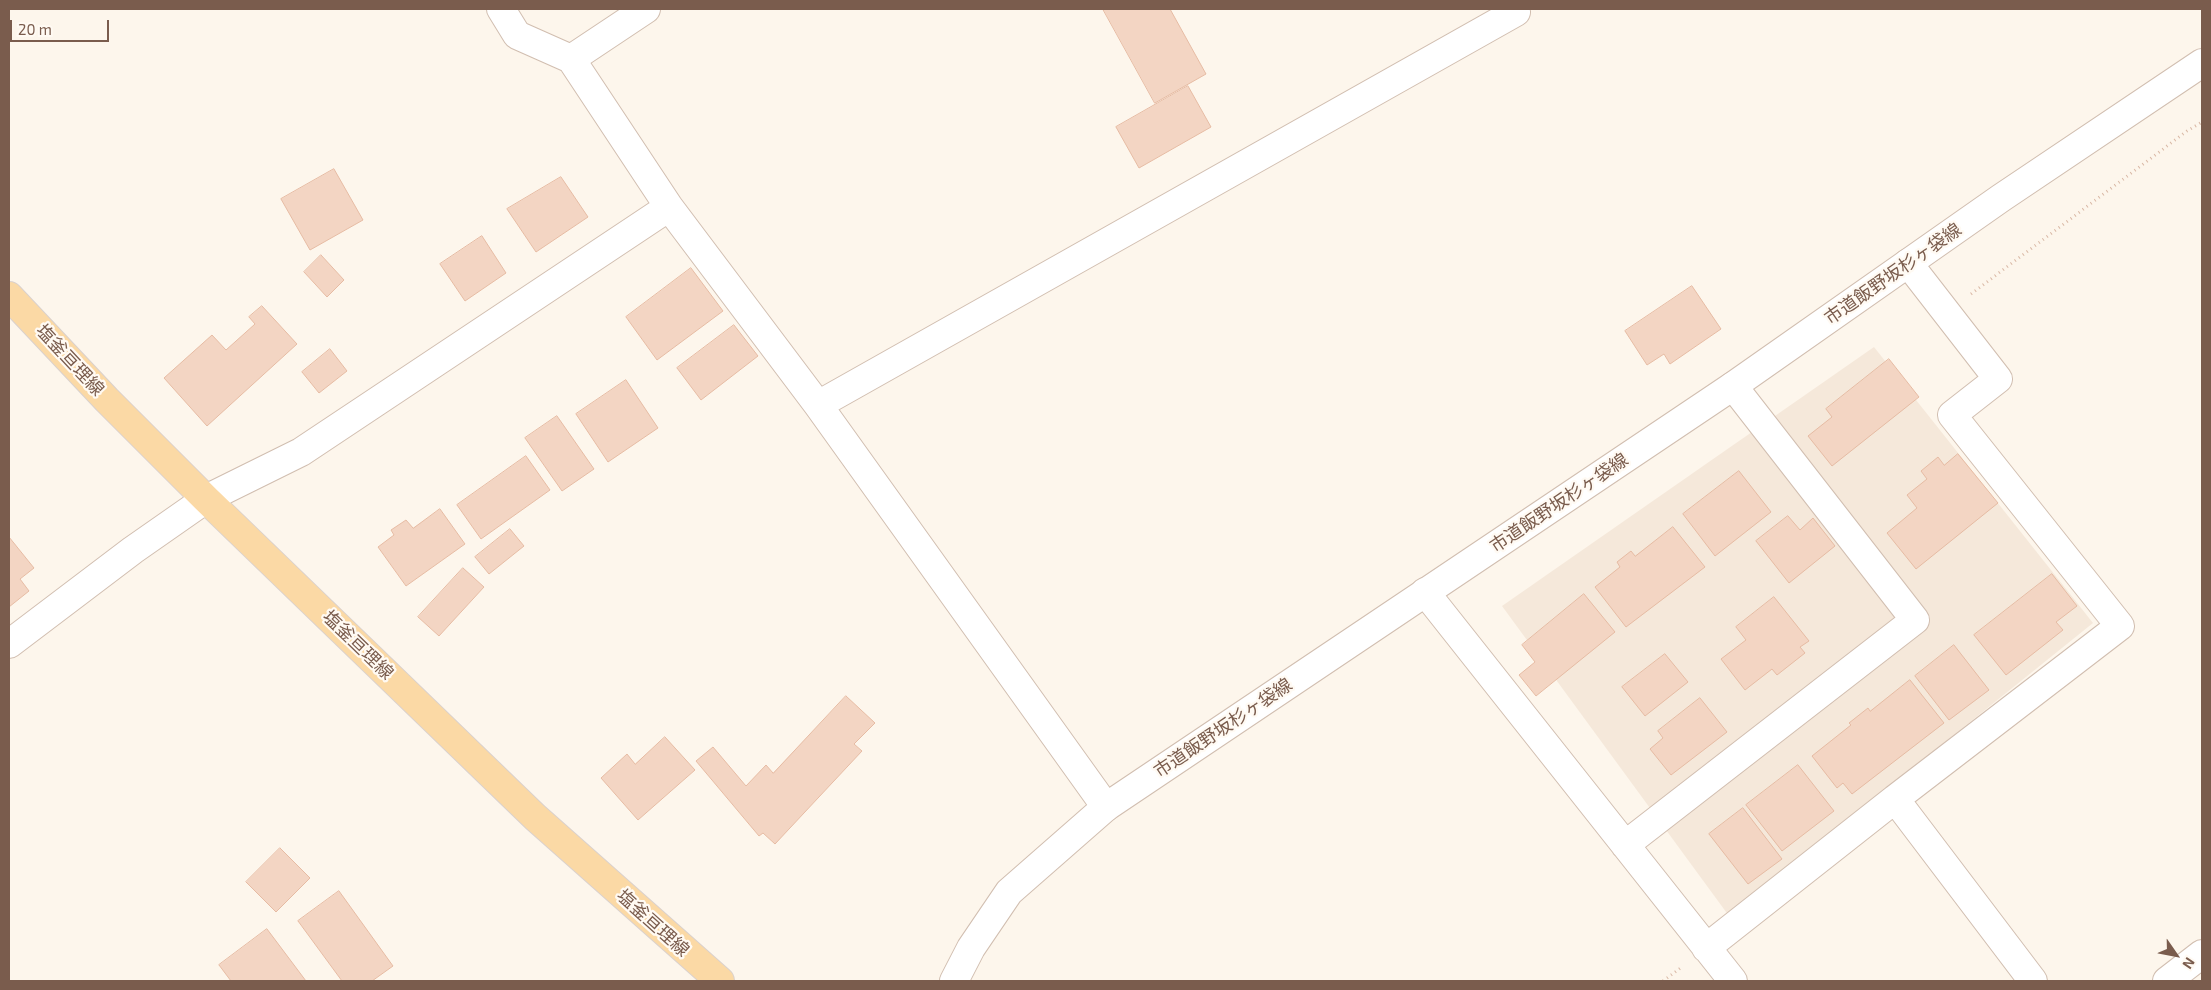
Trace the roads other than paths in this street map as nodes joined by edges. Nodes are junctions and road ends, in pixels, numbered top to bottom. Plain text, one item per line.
1 (501, 9) edge
2 (646, 9) edge
3 (1514, 9) edge
4 (571, 59) junction
5 (2202, 63) edge
6 (670, 207) junction
7 (1908, 263) junction
8 (9, 296) edge
9 (1733, 386) junction
10 (818, 405) junction
11 (206, 499) junction
12 (1426, 592) junction
13 (9, 644) edge
14 (1895, 800) junction
15 (1106, 807) junction
16 (1625, 845) junction
17 (1706, 948) junction
18 (2202, 954) edge
19 (720, 981) edge
20 (954, 981) edge
21 (1732, 981) edge
22 (2033, 981) edge
23 (2167, 981) edge

1 - 4 street
2 - 4 street
3 - 10 street
4 - 6 street
5 - 7 street, 市道飯野坂杉ヶ袋線
6 - 10 street
6 - 11 street
7 - 9 street, 市道飯野坂杉ヶ袋線
7 - 14 street
8 - 11 main road, 塩釜亘理線
9 - 12 street, 市道飯野坂杉ヶ袋線
9 - 16 street
10 - 15 street
11 - 13 street
11 - 19 main road, 塩釜亘理線
12 - 15 street, 市道飯野坂杉ヶ袋線
12 - 16 street
14 - 17 street
14 - 22 street
15 - 20 street, 市道飯野坂杉ヶ袋線
16 - 17 street
17 - 21 street
18 - 23 street

